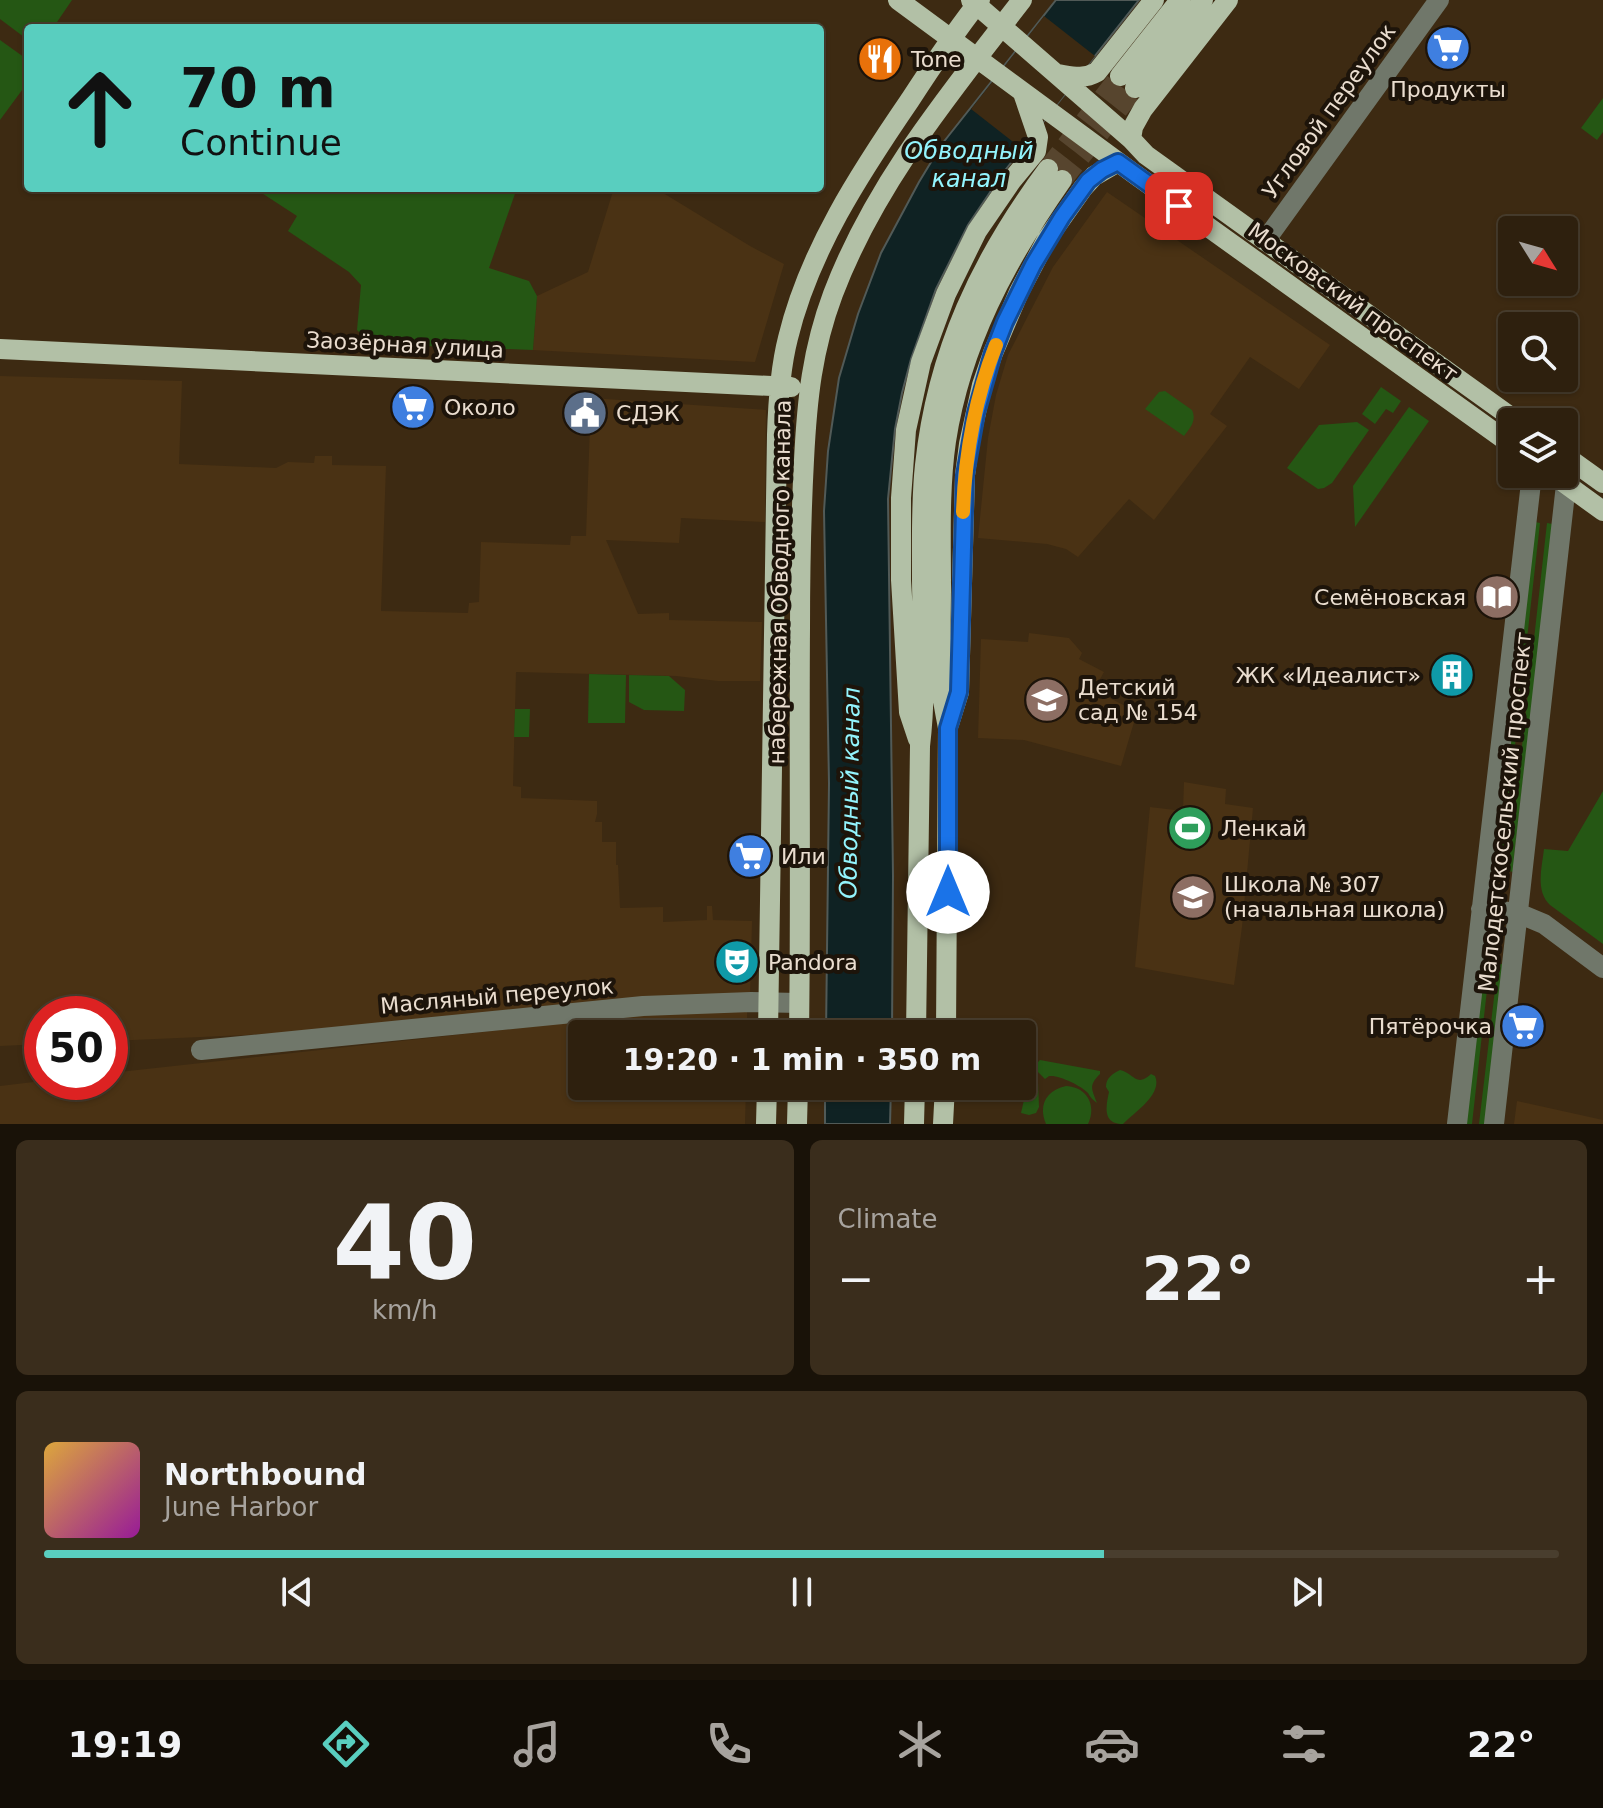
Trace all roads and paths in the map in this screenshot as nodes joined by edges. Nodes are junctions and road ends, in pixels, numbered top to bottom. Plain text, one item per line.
1 (898, 0) edge
2 (1022, 0) edge
3 (1154, 0) edge
4 (1180, 0) edge
5 (1203, 0) edge
6 (1228, 0) edge
7 (976, 2) edge
8 (1431, 3) edge
9 (1002, 26) junction
10 (951, 39) junction
11 (976, 59) junction
12 (1069, 79) junction
13 (1023, 93) junction
14 (1131, 139) junction
15 (1118, 162) junction
16 (1265, 241) junction
17 (0, 349) edge
18 (780, 387) junction
19 (809, 388) junction
20 (1498, 408) edge
21 (1498, 435) edge
22 (1578, 465) edge
23 (1603, 483) edge
24 (1530, 488) edge
25 (1558, 488) edge
26 (1571, 488) edge
27 (1603, 511) edge
28 (948, 728) junction
29 (920, 746) junction
30 (1481, 909) junction
31 (1518, 913) junction
32 (1603, 968) edge
33 (768, 1002) junction
34 (799, 1003) junction
35 (768, 1020) edge
36 (799, 1020) edge
37 (916, 1020) edge
38 (946, 1020) edge
39 (201, 1050) dead end
40 (767, 1100) edge
41 (798, 1100) edge
42 (915, 1100) edge
43 (944, 1100) edge
44 (766, 1124) edge
45 (797, 1124) edge
46 (914, 1124) edge
47 (943, 1124) edge
48 (1457, 1124) edge
49 (1494, 1124) edge

1 - 10 main road
2 - 9 main road, набережная Обводного канала
3 - 12 main road
4 - 5 main road
6 - 14 main road
7 - 9 main road
7 - 10 main road, набережная Обводного канала
8 - 16 street, Угловой переулок
9 - 11 main road, набережная Обводного канала
9 - 12 main road, Московский проспект
10 - 11 main road
10 - 18 main road, набережная Обводного канала
11 - 13 main road, Московский проспект
11 - 19 main road, набережная Обводного канала
12 - 14 main road, Московский проспект
13 - 15 main road, Московский проспект
13 - 29 main road
14 - 16 main road, Московский проспект
15 - 21 main road, Московский проспект
15 - 28 main road
16 - 20 main road, Московский проспект
17 - 18 main road, Заозёрная улица
18 - 19 main road, Заозёрная улица
18 - 33 main road, набережная Обводного канала
19 - 34 main road, набережная Обводного канала
22 - 23 main road
24 - 30 street, Малодетскосельский проспект
25 - 31 street, Малодетскосельский проспект
26 - 27 main road
28 - 29 main road
28 - 38 main road
29 - 37 main road
30 - 31 street
30 - 48 street, Малодетскосельский проспект
31 - 32 street
31 - 49 street, Малодетскосельский проспект
33 - 34 street, Масляный переулок
33 - 35 main road, набережная Обводного канала
33 - 39 street, Масляный переулок
34 - 36 main road, набережная Обводного канала
40 - 44 main road
41 - 45 main road
42 - 46 main road
43 - 47 main road

